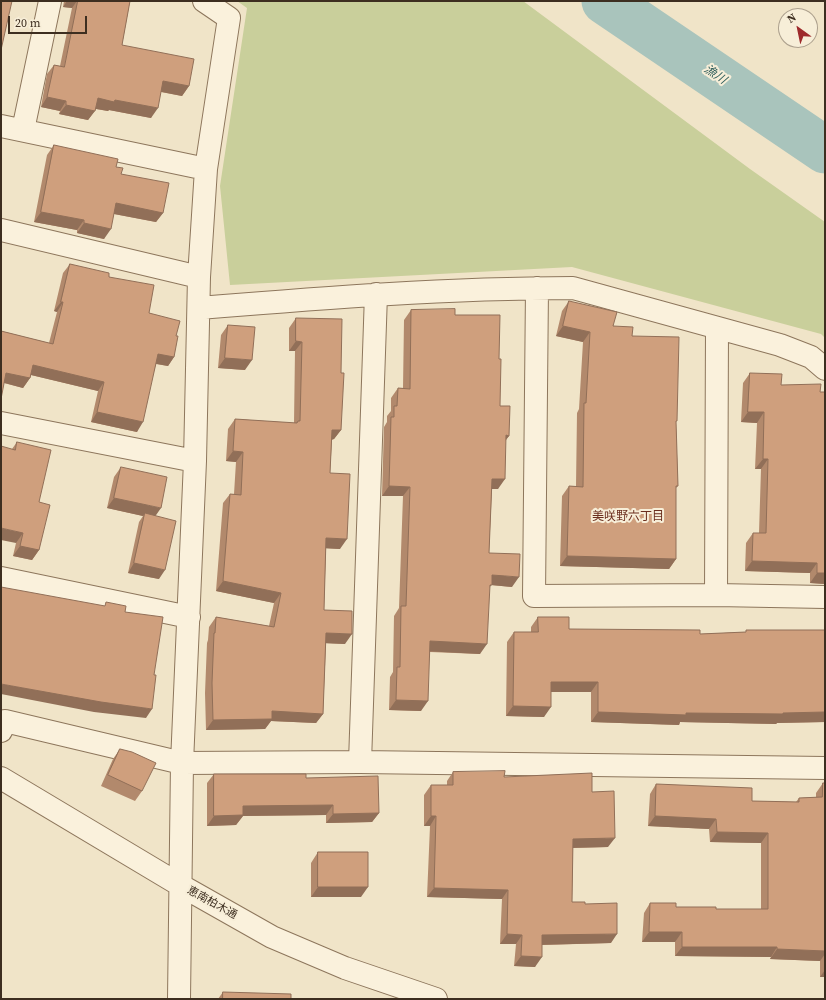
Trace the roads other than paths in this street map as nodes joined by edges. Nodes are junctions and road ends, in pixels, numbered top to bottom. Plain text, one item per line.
1 (50, 1) edge
2 (204, 1) edge
3 (1, 126) edge
4 (22, 130) junction
5 (206, 169) junction
6 (1, 230) edge
7 (199, 277) junction
8 (537, 288) junction
9 (376, 294) junction
10 (199, 308) junction
11 (717, 328) junction
12 (825, 370) edge
13 (1, 423) edge
14 (195, 462) junction
15 (1, 578) edge
16 (716, 595) junction
17 (825, 597) edge
18 (189, 617) junction
19 (1, 731) edge
20 (360, 762) junction
21 (182, 763) junction
22 (825, 768) edge
23 (1, 778) edge
24 (180, 885) junction
25 (179, 999) edge
26 (436, 999) edge

1 - 4 street
2 - 5 street
3 - 4 street
4 - 5 street
5 - 7 street
6 - 7 street
7 - 10 street
8 - 9 street
8 - 11 street
8 - 16 street
9 - 10 street
9 - 20 street
10 - 14 street
11 - 12 street
11 - 16 street
13 - 14 street
14 - 18 street
15 - 18 street
16 - 17 street
18 - 21 street
19 - 21 street
20 - 21 street
20 - 22 street
21 - 24 street
23 - 24 street, 恵南柏木通
24 - 25 street
24 - 26 street, 恵南柏木通

